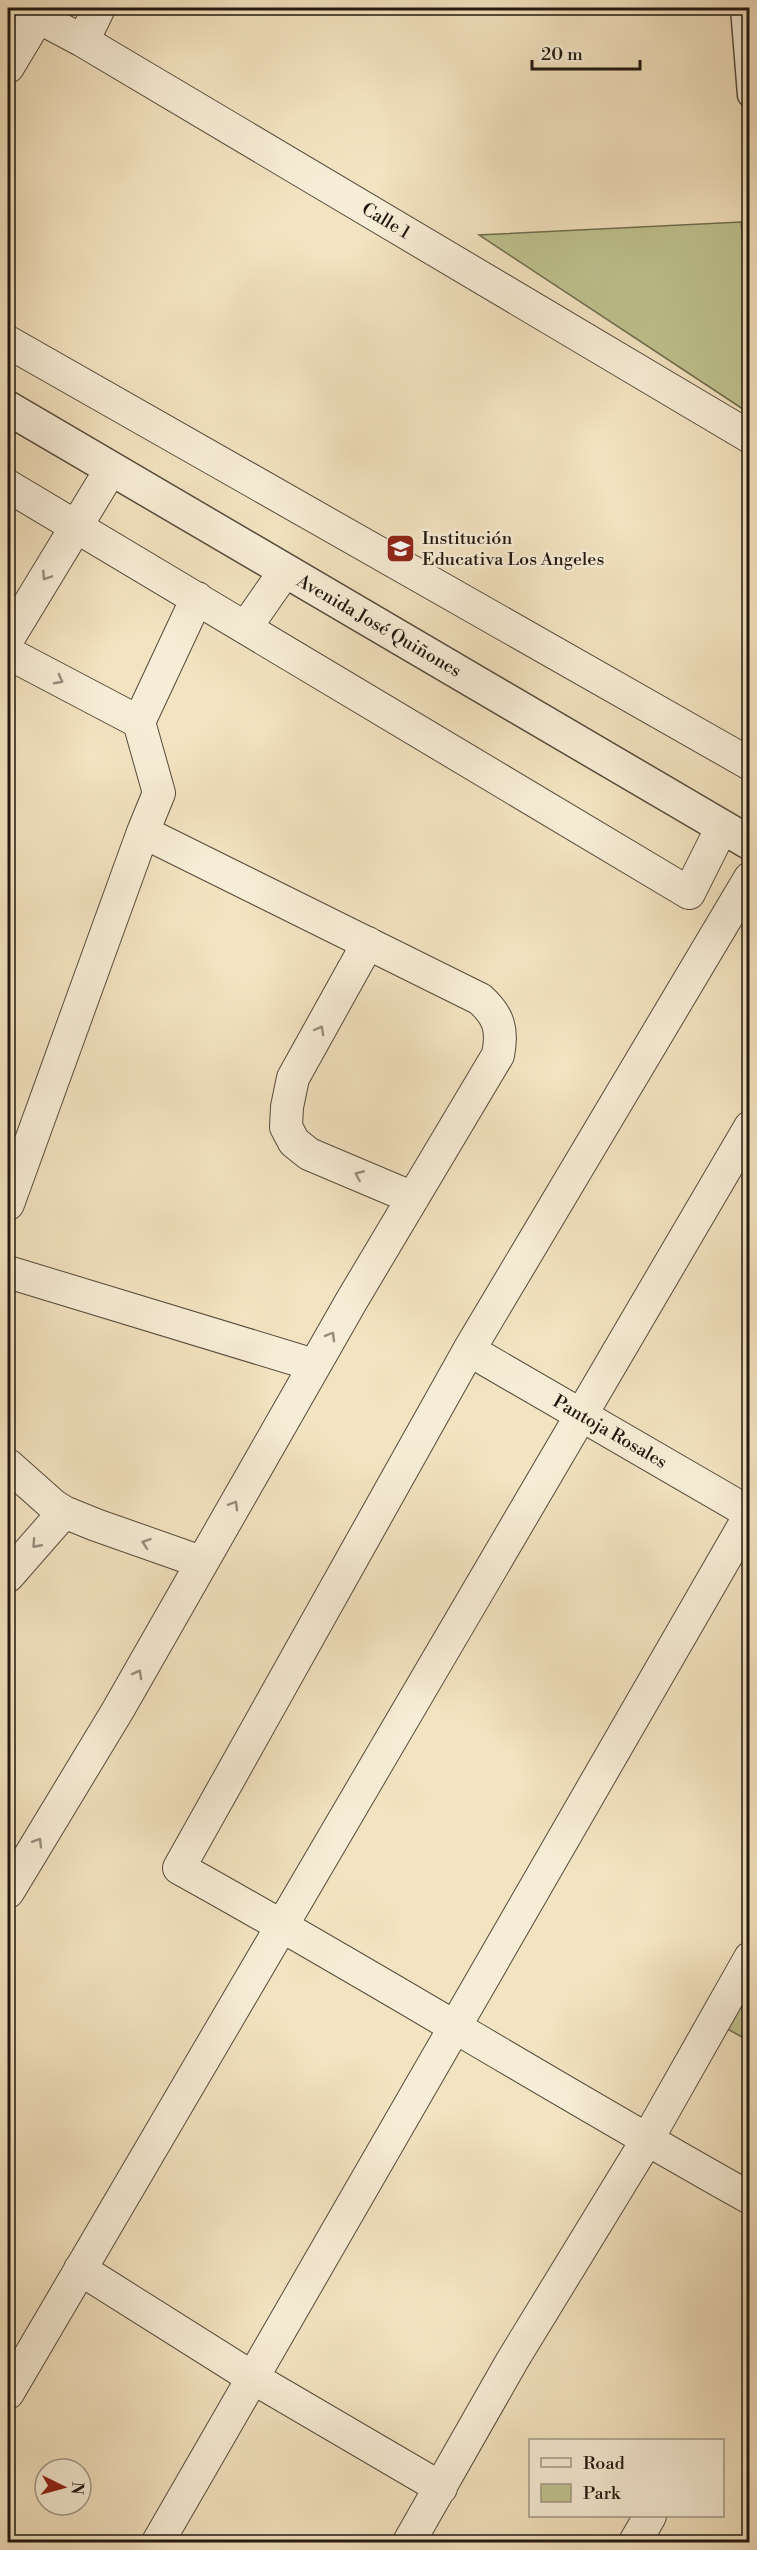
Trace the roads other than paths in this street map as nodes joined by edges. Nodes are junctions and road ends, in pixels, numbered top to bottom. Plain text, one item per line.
1 (99, 8) edge
2 (743, 8) edge
3 (29, 12) edge
4 (83, 41) junction
5 (8, 67) edge
6 (750, 95) edge
7 (8, 342) edge
8 (8, 408) edge
9 (750, 437) edge
10 (111, 469) junction
11 (8, 486) edge
12 (78, 526) junction
13 (285, 571) junction
14 (197, 598) junction
15 (246, 627) junction
16 (8, 639) edge
17 (8, 653) edge
18 (139, 722) junction
19 (750, 764) edge
20 (722, 827) junction
21 (143, 832) junction
22 (750, 843) edge
23 (750, 878) edge
24 (368, 943) junction
25 (750, 1127) edge
26 (413, 1198) junction
27 (8, 1204) edge
28 (8, 1272) edge
29 (469, 1350) junction
30 (314, 1365) junction
31 (582, 1415) junction
32 (8, 1465) edge
33 (64, 1512) junction
34 (750, 1514) edge
35 (201, 1562) junction
36 (8, 1576) edge
37 (8, 1892) edge
38 (282, 1924) junction
39 (750, 1958) edge
40 (455, 2027) junction
41 (647, 2140) junction
42 (750, 2198) edge
43 (80, 2269) junction
44 (253, 2378) junction
45 (8, 2393) edge
46 (441, 2488) junction
47 (649, 2517) edge
48 (158, 2542) edge
49 (409, 2542) edge
50 (634, 2542) edge

1 - 4 street
2 - 6 street
3 - 4 street, Calle 1
3 - 5 street
4 - 9 street, Calle 1
7 - 19 street
8 - 10 street, Avenida José Quiñones
10 - 12 street
10 - 13 street, Avenida José Quiñones
11 - 12 street
12 - 14 street
12 -> 16 street
13 - 15 street
13 - 20 street, Avenida José Quiñones
14 - 15 street
14 - 18 street
15 - 20 street
17 -> 18 street
18 - 21 street
20 - 22 street, Avenida José Quiñones
21 - 24 street
21 - 27 street
23 - 29 street
26 -> 24 street
24 - 26 street
25 - 31 street
30 -> 26 street
28 - 30 street
29 - 31 street, Pantoja Rosales
29 - 38 street
35 -> 30 street
31 - 34 street, Pantoja Rosales
31 - 38 street
32 - 33 street
35 -> 33 street
33 -> 36 street
34 - 40 street
37 -> 35 street
38 - 40 street
38 - 43 street
39 - 41 street
40 - 41 street
40 - 44 street
41 - 42 street
41 - 46 street
43 - 44 street
43 - 45 street
44 - 46 street
44 - 48 street
46 - 49 street
47 - 50 street

